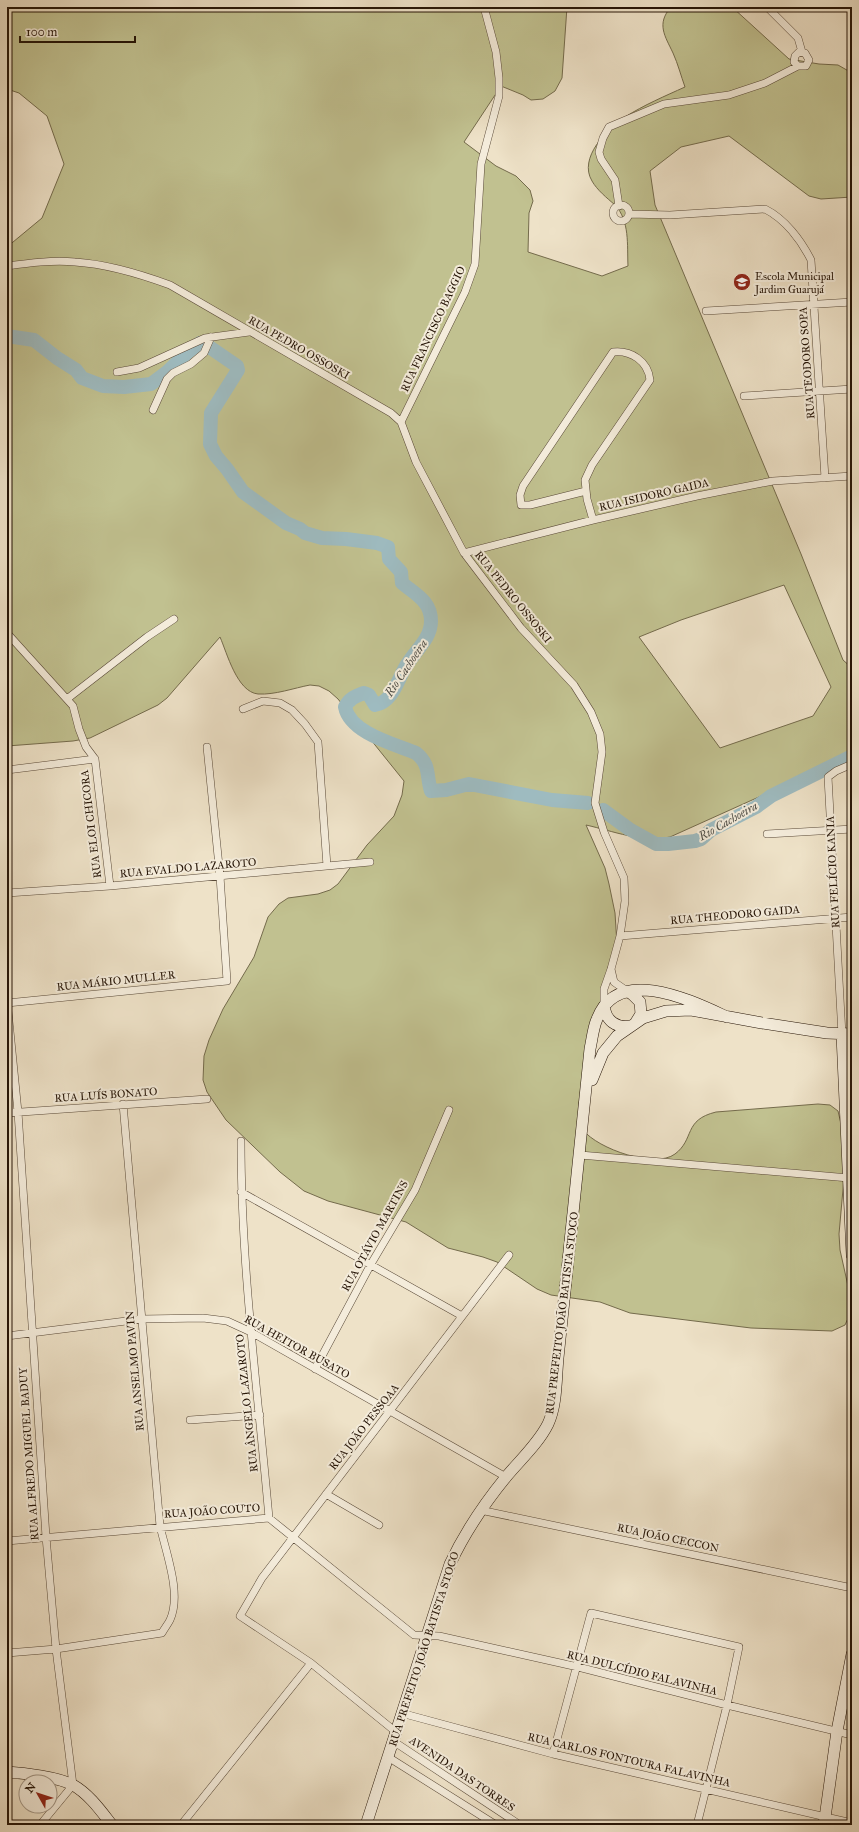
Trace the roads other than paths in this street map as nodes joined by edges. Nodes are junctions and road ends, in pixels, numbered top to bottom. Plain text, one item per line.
1 (484, 7) edge
2 (767, 7) edge
3 (802, 52) junction
4 (798, 66) junction
5 (619, 206) junction
6 (629, 214) junction
7 (7, 266) edge
8 (852, 302) edge
9 (814, 304) junction
10 (706, 311) dead end
11 (249, 332) junction
12 (211, 337) junction
13 (117, 372) dead end
14 (852, 389) edge
15 (820, 390) junction
16 (744, 396) dead end
17 (153, 410) dead end
18 (401, 422) junction
19 (852, 476) edge
20 (825, 478) junction
21 (586, 491) junction
22 (593, 520) junction
23 (464, 553) junction
24 (174, 619) dead end
25 (7, 634) edge
26 (67, 699) junction
27 (243, 709) dead end
28 (207, 746) dead end
29 (95, 759) junction
30 (852, 764) edge
31 (7, 770) edge
32 (852, 829) edge
33 (831, 830) junction
34 (767, 834) dead end
35 (370, 862) dead end
36 (327, 866) junction
37 (220, 876) junction
38 (110, 886) junction
39 (7, 893) edge
40 (852, 917) edge
41 (836, 918) junction
42 (620, 936) junction
43 (611, 969) junction
44 (627, 991) junction
45 (7, 1002) edge
46 (604, 1006) junction
47 (727, 1017) junction
48 (633, 1024) junction
49 (847, 1034) edge
50 (586, 1094) junction
51 (207, 1099) dead end
52 (123, 1104) junction
53 (449, 1110) dead end
54 (18, 1112) junction
55 (7, 1113) edge
56 (241, 1141) dead end
57 (580, 1155) junction
58 (849, 1178) junction
59 (241, 1192) junction
60 (509, 1255) dead end
61 (852, 1255) edge
62 (371, 1264) junction
63 (462, 1316) junction
64 (142, 1319) junction
65 (251, 1332) junction
66 (31, 1334) junction
67 (7, 1336) edge
68 (315, 1369) junction
69 (390, 1412) junction
70 (260, 1415) junction
71 (190, 1420) dead end
72 (506, 1477) junction
73 (326, 1494) junction
74 (480, 1510) junction
75 (269, 1518) junction
76 (379, 1525) dead end
77 (160, 1526) junction
78 (46, 1537) junction
79 (292, 1537) junction
80 (7, 1541) edge
81 (852, 1588) edge
82 (240, 1616) joint
83 (427, 1635) junction
84 (56, 1649) junction
85 (7, 1652) edge
86 (852, 1656) edge
87 (312, 1663) junction
88 (578, 1667) junction
89 (727, 1706) junction
90 (402, 1713) junction
91 (837, 1731) junction
92 (852, 1735) edge
93 (394, 1736) junction
94 (553, 1754) junction
95 (388, 1757) junction
96 (7, 1772) edge
97 (73, 1785) junction
98 (707, 1790) junction
99 (825, 1821) edge
100 (852, 1823) edge
101 (367, 1824) edge
102 (40, 1825) edge
103 (112, 1825) edge
104 (181, 1825) edge
105 (496, 1825) edge
106 (520, 1825) edge
107 (698, 1825) edge

1 - 18 street, RUA FRANCISCO BAGGIO
2 - 3 street
3 - 4 street
3 - 4 street
4 - 5 street
5 - 6 street
5 - 6 street
6 - 9 street, RUA TEODORO SOPA
7 - 11 street, RUA PEDRO OSSOSKI
8 - 9 street
9 - 10 street
9 - 15 street, RUA TEODORO SOPA
11 - 12 street
11 - 18 street, RUA PEDRO OSSOSKI
12 - 13 street
12 - 17 street
14 - 15 street
15 - 16 street
15 - 20 street, RUA TEODORO SOPA
18 - 23 street, RUA PEDRO OSSOSKI
19 - 20 street, RUA ISIDORO GAIDA
20 - 22 street, RUA ISIDORO GAIDA
21 - 21 street
21 - 22 street
22 - 23 street, RUA ISIDORO GAIDA
23 - 42 street, RUA PEDRO OSSOSKI
24 - 26 street
25 - 26 street
26 - 29 street
27 - 36 street
28 - 37 street
29 - 31 street
29 - 38 street, RUA ELOI CHICORA
30 - 33 street, RUA FELÍCIO KANIA
32 - 33 street
33 - 34 street
33 - 41 street, RUA FELÍCIO KANIA
35 - 36 street, RUA EVALDO LAZAROTO
36 - 37 street, RUA EVALDO LAZAROTO
37 - 38 street, RUA EVALDO LAZAROTO
37 - 45 street, RUA MÁRIO MULLER
38 - 39 street, RUA EVALDO LAZAROTO
40 - 41 street, RUA THEODORO GAIDA
41 - 42 street, RUA THEODORO GAIDA
41 - 49 street, RUA FELÍCIO KANIA
42 - 43 street, RUA PEDRO OSSOSKI
43 - 44 street
43 - 46 street, RUA PEDRO OSSOSKI
44 - 46 main road, RUA PREFEITO JOÃO BATISTA STOCO
44 - 47 main road, RUA PREFEITO JOÃO BATISTA STOCO
44 - 48 main road
45 - 54 street, RUA ALFREDO MIGUEL BADUY
46 - 48 main road
46 - 50 main road, RUA PREFEITO JOÃO BATISTA STOCO
47 - 48 main road, RUA PREFEITO JOÃO BATISTA STOCO
47 - 49 main road, RUA PREFEITO JOÃO BATISTA STOCO
48 - 50 main road, RUA PREFEITO JOÃO BATISTA STOCO
49 - 58 main road, RUA FELÍCIO KANIA
50 - 57 main road, RUA PREFEITO JOÃO BATISTA STOCO
51 - 52 street, RUA LUÍS BONATO
52 - 54 street, RUA LUÍS BONATO
52 - 64 street, RUA ANSELMO PAVIN
53 - 62 street, RUA OTÁVIO MARTINS
54 - 55 street, RUA LUÍS BONATO
54 - 66 street, RUA ALFREDO MIGUEL BADUY
56 - 59 street, RUA ÂNGELO LAZAROTO
57 - 58 street
57 - 72 main road, RUA PREFEITO JOÃO BATISTA STOCO
58 - 61 main road, RUA FELÍCIO KANIA
59 - 62 street
59 - 65 street, RUA ÂNGELO LAZAROTO
60 - 63 street, RUA JOÃO PESSOAA
62 - 63 street
62 - 68 street, RUA OTÁVIO MARTINS
63 - 69 street, RUA JOÃO PESSOAA
64 - 65 street, RUA HEITOR BUSATO
64 - 66 street, RUA HEITOR BUSATO
64 - 77 street, RUA ANSELMO PAVIN
65 - 68 street, RUA HEITOR BUSATO
65 - 70 street, RUA ÂNGELO LAZAROTO
66 - 67 street, RUA HEITOR BUSATO
66 - 78 street, RUA ALFREDO MIGUEL BADUY
68 - 69 street, RUA HEITOR BUSATO
69 - 72 street, RUA HEITOR BUSATO
69 - 73 street, RUA JOÃO PESSOAA
70 - 71 street
70 - 75 street, RUA ÂNGELO LAZAROTO
72 - 74 main road, RUA PREFEITO JOÃO BATISTA STOCO
73 - 76 street
73 - 79 street, RUA JOÃO PESSOAA
74 - 81 street, RUA JOÃO CECCON
74 - 83 main road, RUA PREFEITO JOÃO BATISTA STOCO
75 - 77 street, RUA JOÃO COUTO
75 - 79 street, RUA JOÃO COUTO
77 - 78 street, RUA JOÃO COUTO
77 - 84 street, RUA ANSELMO PAVIN
78 - 80 street, RUA JOÃO COUTO
78 - 84 street, RUA ALFREDO MIGUEL BADUY
79 - 82 street, RUA JOÃO PESSOAA
79 - 83 street, RUA JOÃO COUTO
82 - 87 street, AVENIDA DAS TORRES
83 - 88 street, RUA DULCÍDIO FALAVINHA
83 - 90 main road, RUA PREFEITO JOÃO BATISTA STOCO
84 - 85 street
84 - 97 street, RUA ALFREDO MIGUEL BADUY
86 - 91 main road
87 - 93 street, AVENIDA DAS TORRES
87 - 104 street
88 - 89 street, RUA DULCÍDIO FALAVINHA
88 - 89 street
88 - 94 street
89 - 91 street, RUA DULCÍDIO FALAVINHA
89 - 98 street
90 - 93 main road, RUA PREFEITO JOÃO BATISTA STOCO
90 - 94 street, RUA CARLOS FONTOURA FALAVINHA
91 - 92 street, RUA DULCÍDIO FALAVINHA
91 - 99 main road
93 - 95 main road, RUA PREFEITO JOÃO BATISTA STOCO
93 - 106 street, AVENIDA DAS TORRES
94 - 98 street, RUA CARLOS FONTOURA FALAVINHA
95 - 101 main road, RUA PREFEITO JOÃO BATISTA STOCO
95 - 105 street
96 - 97 main road
97 - 102 street
97 - 103 main road
98 - 99 street, RUA CARLOS FONTOURA FALAVINHA
98 - 107 street
99 - 100 street, RUA CARLOS FONTOURA FALAVINHA

